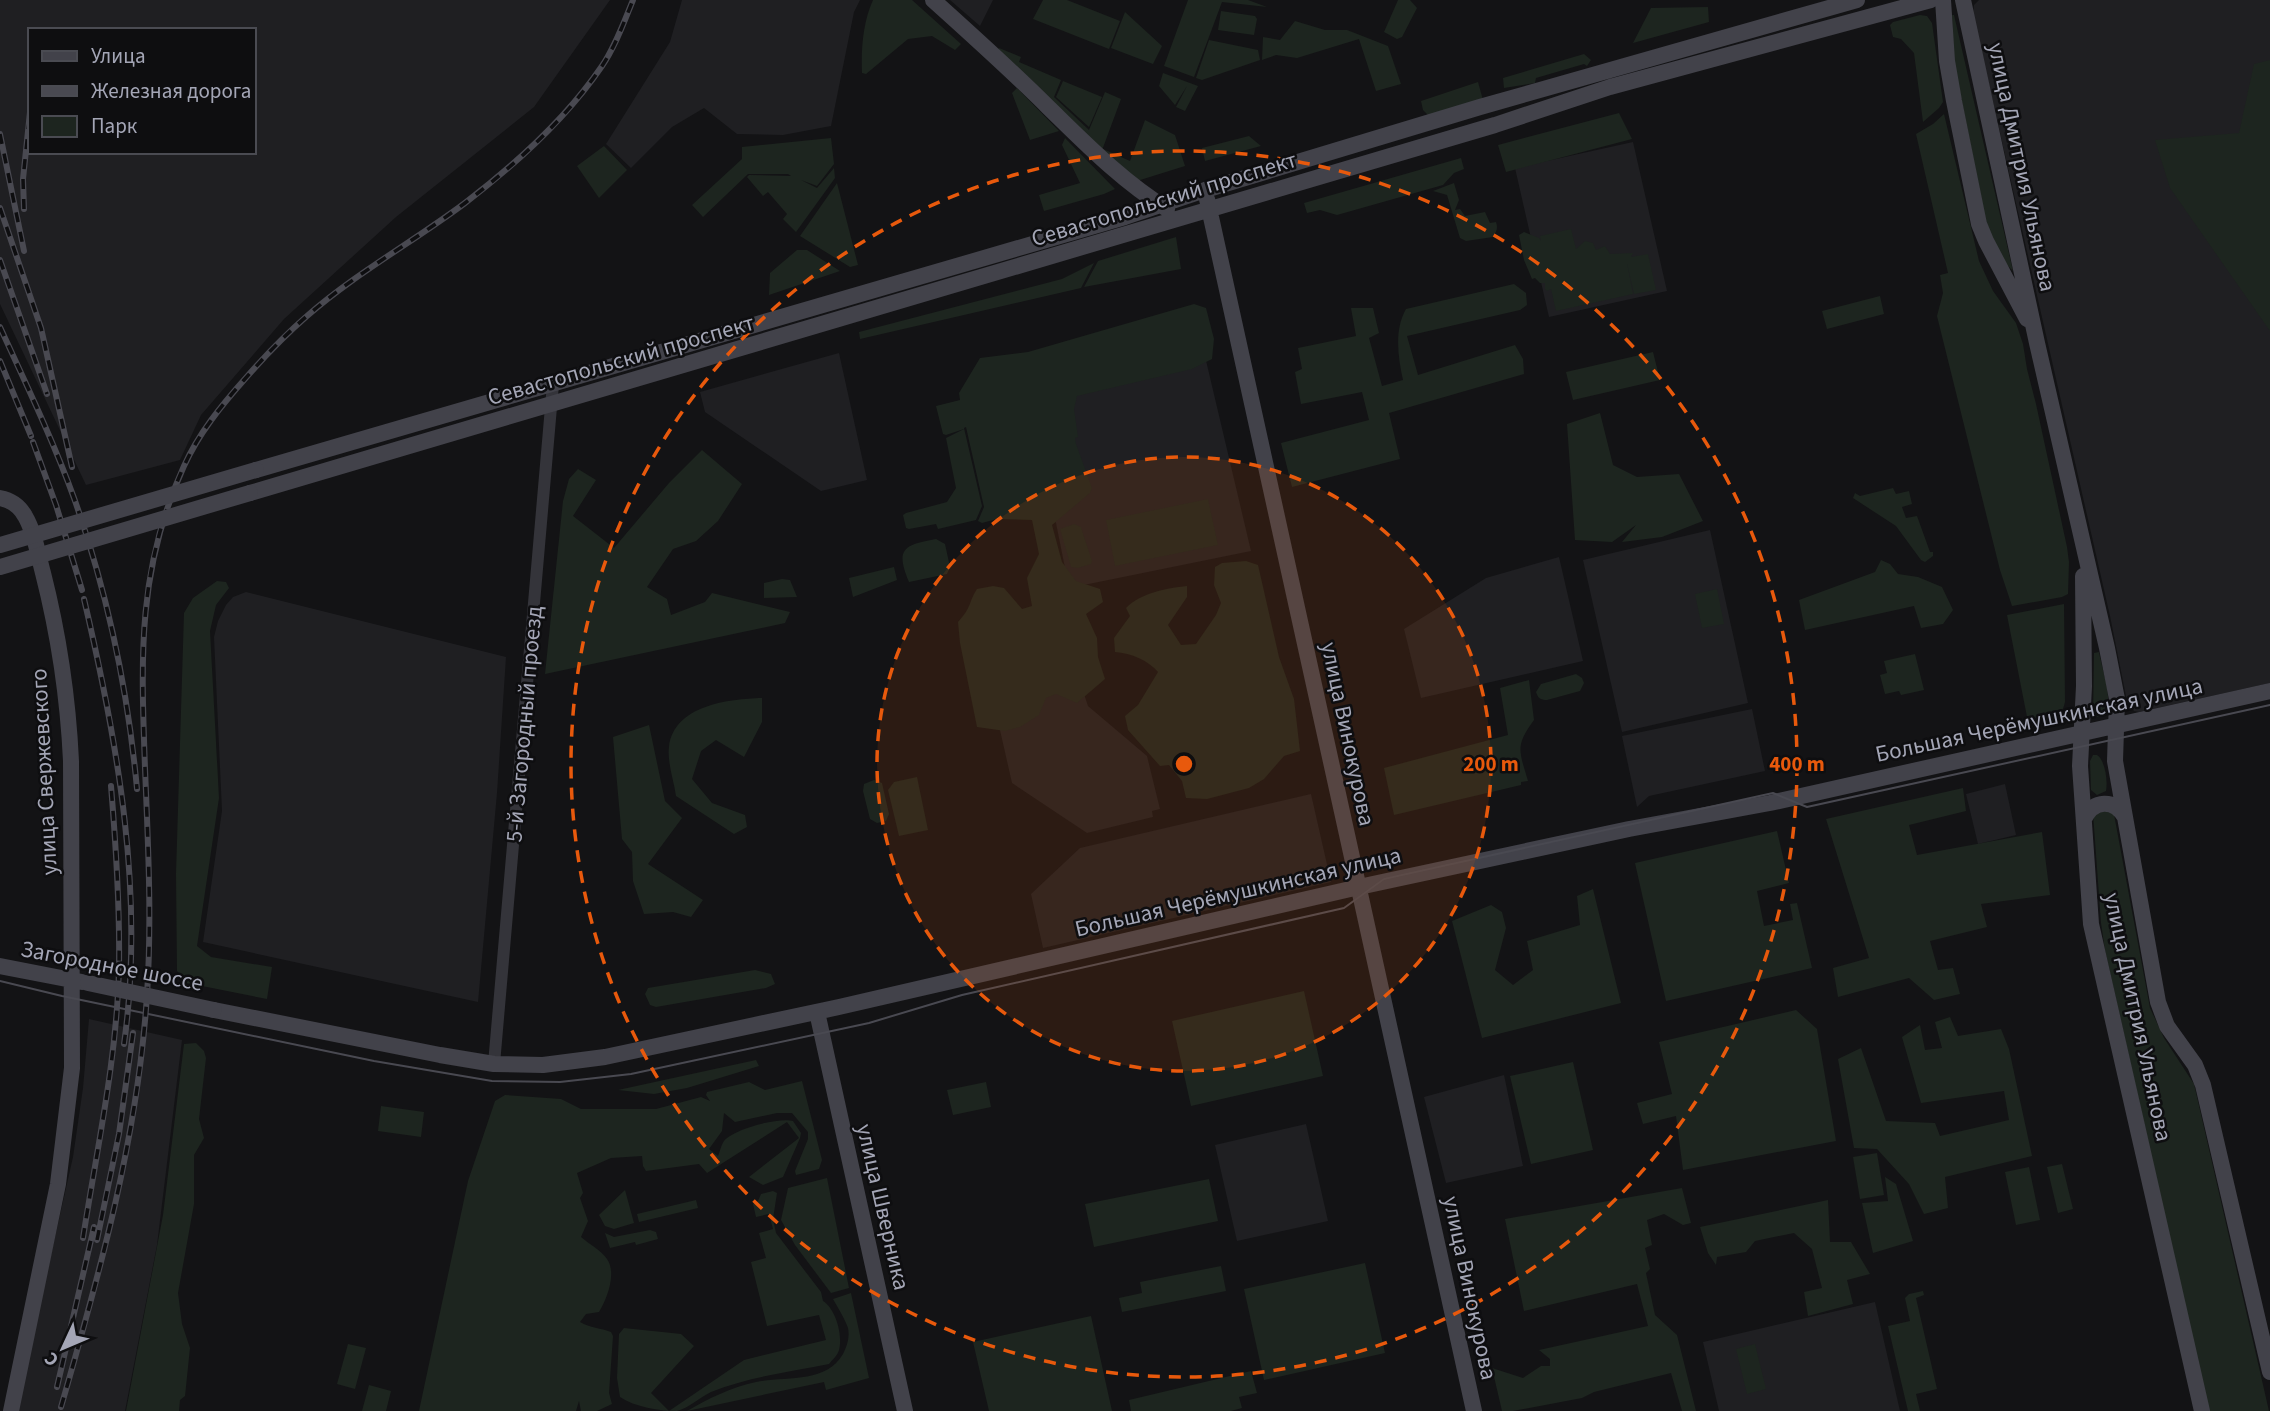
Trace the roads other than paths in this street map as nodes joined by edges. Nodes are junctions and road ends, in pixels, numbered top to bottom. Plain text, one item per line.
1 (933, 0) edge
2 (1857, 0) edge
3 (1931, 0) edge
4 (1943, 0) edge
5 (1964, 0) edge
6 (1205, 190) junction
7 (1162, 206) junction
8 (1209, 208) junction
9 (1181, 218) junction
10 (2037, 343) junction
11 (553, 384) junction
12 (553, 404) junction
13 (405, 426) junction
14 (411, 446) junction
15 (0, 498) edge
16 (2082, 542) junction
17 (0, 545) edge
18 (0, 567) edge
19 (2270, 691) edge
20 (2116, 726) junction
21 (2081, 734) junction
22 (2119, 782) junction
23 (2082, 791) junction
24 (2125, 817) junction
25 (2084, 819) junction
26 (1359, 887) junction
27 (0, 966) edge
28 (80, 981) junction
29 (214, 1010) joint
30 (817, 1012) junction
31 (494, 1064) junction
32 (2270, 1373) edge
33 (11, 1411) edge
34 (905, 1411) edge
35 (1474, 1411) edge
36 (2202, 1411) edge

1 - 7 main road
2 - 6 main road, Севастопольский проспект
3 - 8 main road, Севастопольский проспект
4 - 10 main road, улица Дмитрия Ульянова
5 - 10 main road, улица Дмитрия Ульянова
6 - 7 main road, Севастопольский проспект
6 - 8 main road, улица Винокурова
7 - 9 main road
7 - 11 main road, Севастопольский проспект
8 - 9 main road, Севастопольский проспект
8 - 26 main road, улица Винокурова
9 - 12 main road, Севастопольский проспект
10 - 16 main road, улица Дмитрия Ульянова
11 - 12 street, 5-й Загородный проезд
11 - 13 main road, Севастопольский проспект
12 - 14 main road, Севастопольский проспект
12 - 31 street, 5-й Загородный проезд
13 - 14 street
13 - 17 main road, Севастопольский проспект, bridge
14 - 18 main road, Севастопольский проспект, bridge
15 - 28 main road, улица Свержевского
16 - 20 main road, улица Дмитрия Ульянова
16 - 21 main road, улица Дмитрия Ульянова
19 - 20 main road, Большая Черёмушкинская улица
20 - 21 main road, Большая Черёмушкинская улица
20 - 22 main road, улица Дмитрия Ульянова
21 - 23 main road, улица Дмитрия Ульянова
21 - 26 main road, Большая Черёмушкинская улица
22 - 23 main road
22 - 24 main road, улица Дмитрия Ульянова
23 - 25 main road, улица Дмитрия Ульянова
24 - 25 main road
24 - 32 main road, улица Дмитрия Ульянова
25 - 36 main road, улица Дмитрия Ульянова
26 - 30 main road, Большая Черёмушкинская улица
26 - 35 main road, улица Винокурова
27 - 28 main road, Загородное шоссе
28 - 29 main road, Загородное шоссе, bridge
28 - 33 main road, улица Свержевского
29 - 31 main road, Большая Черёмушкинская улица
30 - 31 main road, Большая Черёмушкинская улица
30 - 34 main road, улица Шверника

